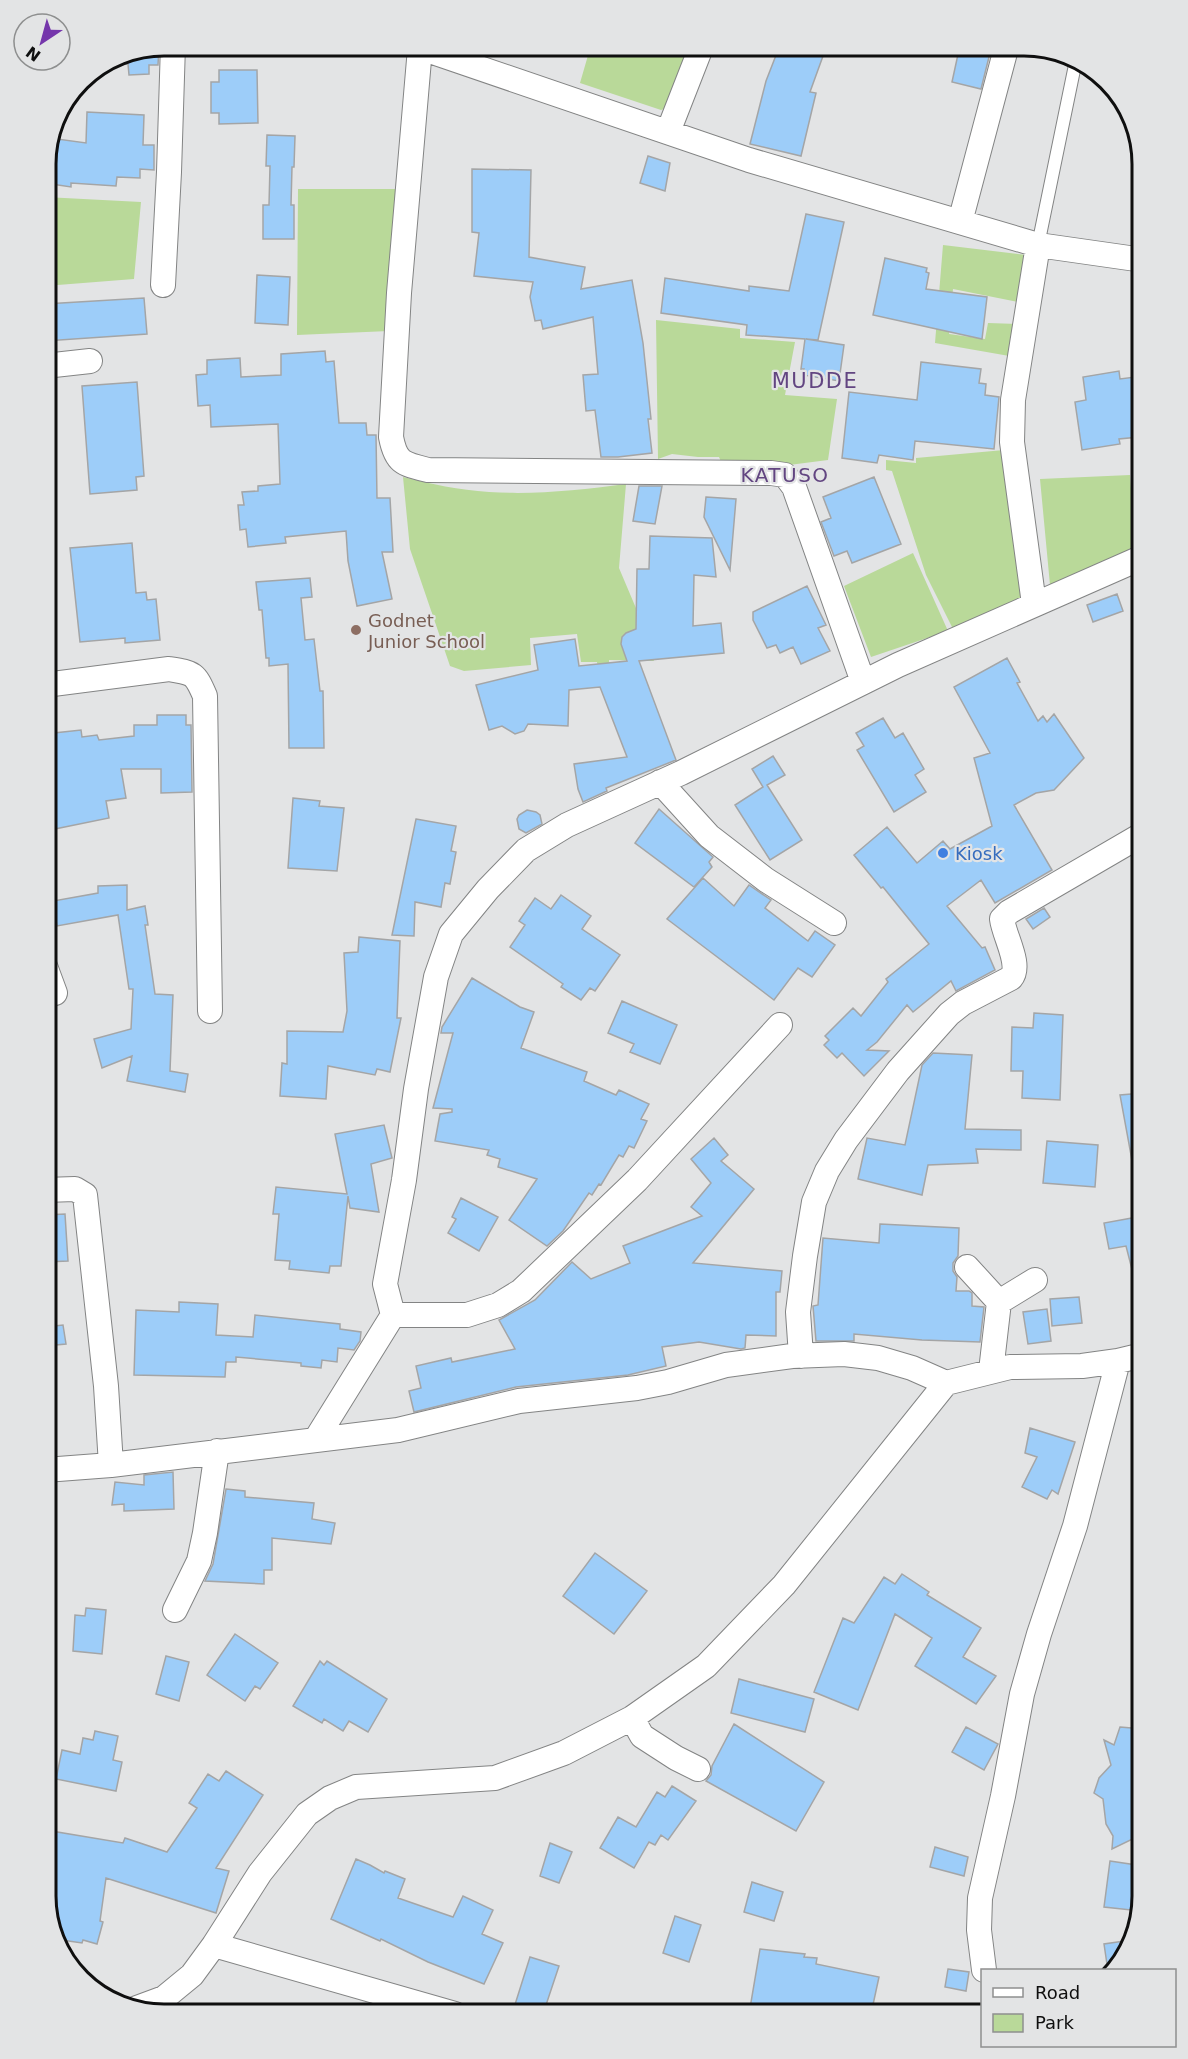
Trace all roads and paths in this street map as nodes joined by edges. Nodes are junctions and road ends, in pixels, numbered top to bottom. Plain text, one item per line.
1 (173, 56) edge
2 (415, 56) edge
3 (443, 56) edge
4 (698, 56) edge
5 (1004, 56) edge
6 (1074, 68) edge
7 (668, 132) junction
8 (960, 222) junction
9 (1038, 245) junction
10 (1132, 258) edge
11 (163, 285) dead end
12 (90, 361) dead end
13 (56, 365) edge
14 (1132, 562) edge
15 (1034, 604) junction
16 (863, 682) junction
17 (56, 684) edge
18 (660, 782) junction
19 (1132, 840) edge
20 (834, 923) dead end
21 (210, 1011) dead end
22 (780, 1025) dead end
23 (56, 1190) edge
24 (967, 1268) dead end
25 (1035, 1280) dead end
26 (999, 1302) junction
27 (393, 1315) junction
28 (801, 1356) junction
29 (1132, 1358) edge
30 (1118, 1361) junction
31 (992, 1371) junction
32 (946, 1383) junction
33 (316, 1439) junction
34 (217, 1451) junction
35 (111, 1466) junction
36 (56, 1469) edge
37 (175, 1610) dead end
38 (632, 1718) junction
39 (698, 1769) dead end
40 (214, 1945) junction
41 (984, 1969) edge
42 (152, 2002) edge
43 (415, 2003) edge

1 - 11 street
2 - 16 street
3 - 7 street
4 - 7 street
5 - 8 street
6 - 9 lane
7 - 8 street
8 - 9 street
9 - 10 street
9 - 15 street
12 - 13 street
14 - 15 street
15 - 16 street
16 - 18 street
17 - 21 street
18 - 20 street
18 - 27 street
19 - 28 street
22 - 27 street
23 - 35 street
24 - 26 street
25 - 26 street
26 - 31 street
27 - 33 street
28 - 32 street
28 - 33 street
29 - 30 street
30 - 31 street
30 - 41 street
31 - 32 street
32 - 38 street
33 - 34 street
34 - 35 street
34 - 37 street
35 - 36 street
38 - 39 street
38 - 40 street
40 - 42 street
40 - 43 street

